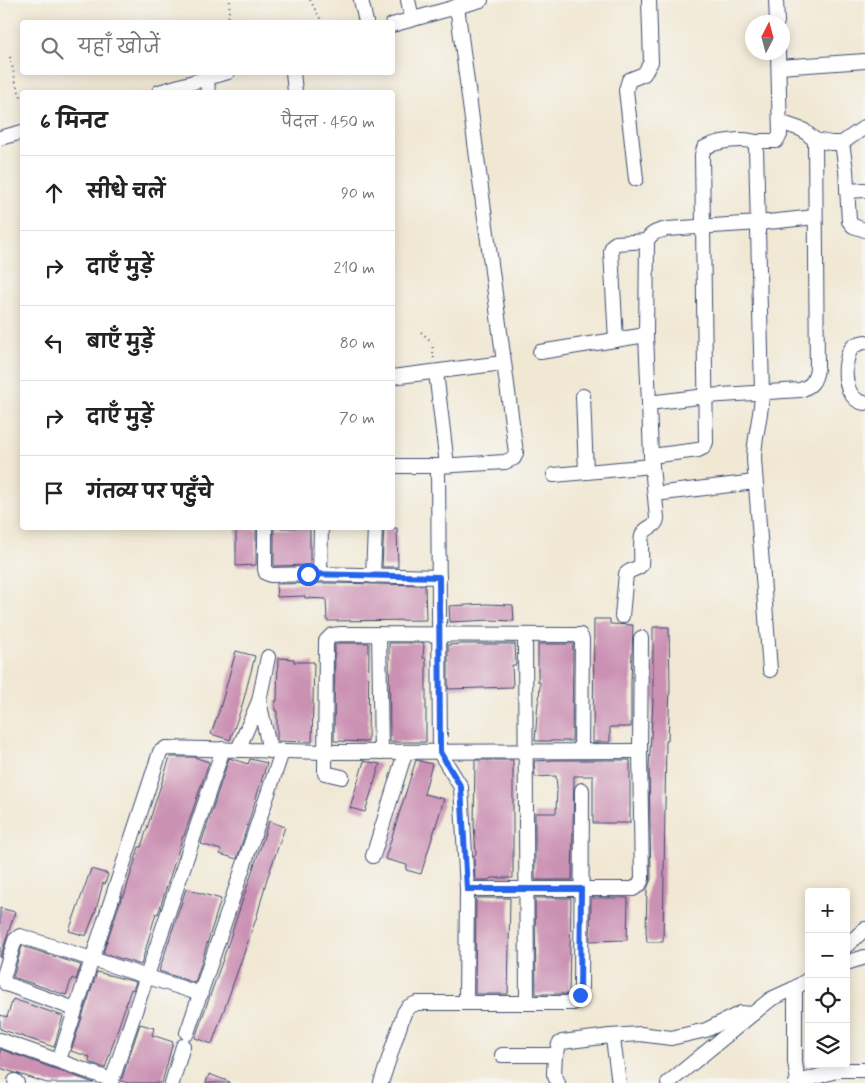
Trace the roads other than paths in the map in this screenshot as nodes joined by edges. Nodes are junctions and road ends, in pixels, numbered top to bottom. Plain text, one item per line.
1 (361, 0) edge
2 (408, 0) edge
3 (481, 0) edge
4 (649, 0) edge
5 (776, 0) edge
6 (457, 6) junction
7 (776, 15) edge
8 (412, 19) junction
9 (366, 20) edge
10 (395, 24) edge
11 (779, 60) edge
12 (865, 63) edge
13 (779, 67) junction
14 (224, 75) edge
15 (293, 75) edge
16 (208, 86) edge
17 (175, 90) edge
18 (295, 90) edge
19 (780, 122) junction
20 (865, 127) edge
21 (20, 133) edge
22 (0, 138) edge
23 (815, 140) junction
24 (758, 143) junction
25 (842, 143) junction
26 (636, 179) dead end
27 (865, 190) edge
28 (847, 191) junction
29 (815, 217) junction
30 (759, 223) junction
31 (703, 228) junction
32 (865, 230) edge
33 (647, 241) junction
34 (646, 335) junction
35 (616, 340) junction
36 (865, 342) edge
37 (540, 352) dead end
38 (503, 363) junction
39 (436, 372) junction
40 (395, 377) edge
41 (762, 392) junction
42 (583, 396) dead end
43 (706, 396) junction
44 (649, 402) junction
45 (865, 403) edge
46 (651, 461) junction
47 (395, 466) edge
48 (443, 466) junction
49 (586, 472) junction
50 (554, 475) dead end
51 (755, 482) junction
52 (655, 494) junction
53 (265, 530) edge
54 (321, 530) edge
55 (375, 530) edge
56 (320, 574) junction
57 (373, 576) junction
58 (439, 577) junction
59 (622, 616) dead end
60 (379, 634) junction
61 (439, 635) junction
62 (525, 635) junction
63 (641, 638) dead end
64 (268, 657) dead end
65 (770, 670) dead end
66 (259, 700) junction
67 (223, 749) junction
68 (238, 750) junction
69 (581, 751) junction
70 (640, 751) junction
71 (276, 752) junction
72 (325, 752) junction
73 (381, 752) junction
74 (405, 752) junction
75 (440, 752) junction
76 (526, 752) junction
77 (342, 777) dead end
78 (582, 790) dead end
79 (373, 856) dead end
80 (467, 889) junction
81 (526, 889) junction
82 (581, 889) junction
83 (864, 933) edge
84 (850, 943) edge
85 (865, 957) edge
86 (93, 959) junction
87 (850, 962) edge
88 (147, 976) junction
89 (805, 981) edge
90 (794, 988) junction
91 (202, 994) junction
92 (466, 1003) junction
93 (527, 1003) junction
94 (75, 1009) junction
95 (752, 1014) junction
96 (610, 1036) junction
97 (0, 1040) edge
98 (502, 1055) dead end
99 (555, 1055) junction
100 (59, 1060) junction
101 (865, 1070) edge
102 (111, 1081) edge
103 (172, 1083) edge
104 (381, 1083) edge
105 (558, 1083) edge
106 (619, 1083) edge
107 (668, 1083) edge
108 (797, 1083) edge

1 - 9 street
2 - 8 street
3 - 6 street
4 - 26 street
5 - 7 street
6 - 8 street
6 - 38 street
8 - 10 street
11 - 13 street
12 - 13 street
13 - 19 street
14 - 16 street
15 - 18 street
16 - 17 street
19 - 23 street
19 - 24 street
20 - 25 street
21 - 22 street
23 - 25 street
23 - 29 street
24 - 30 street
24 - 31 street
25 - 28 street
27 - 28 street
28 - 32 street
29 - 30 street
29 - 41 street
30 - 31 street
30 - 41 street
31 - 33 street
31 - 43 street
33 - 34 street
33 - 35 street
34 - 35 street
34 - 44 street
35 - 37 street
36 - 45 street
38 - 39 street
38 - 48 street
39 - 40 street
39 - 48 street
41 - 43 street
41 - 51 street
42 - 49 street
43 - 44 street
43 - 46 street
44 - 46 street
46 - 49 street
46 - 52 street
47 - 48 street
48 - 58 street
49 - 50 street
51 - 52 street
51 - 65 street
52 - 59 street
53 - 56 street
54 - 56 street
55 - 57 street
56 - 57 street
57 - 58 street
58 - 61 street
60 - 61 street
60 - 72 street
60 - 73 street
61 - 62 street
61 - 75 street
62 - 69 street
62 - 76 street
63 - 70 street
64 - 66 street
66 - 68 street
66 - 71 street
67 - 68 street
67 - 86 street
67 - 88 street
68 - 71 street
69 - 70 street
69 - 76 street
70 - 82 street
71 - 72 street
71 - 91 street
72 - 73 street
72 - 77 street
73 - 74 street
74 - 75 street
74 - 79 street
75 - 76 street
75 - 80 street
76 - 81 street
78 - 82 street
80 - 81 street
80 - 92 street
81 - 82 street
81 - 93 street
82 - 93 street
83 - 84 street
85 - 87 street
86 - 88 street
86 - 94 street
86 - 94 street
88 - 91 street
88 - 102 street
89 - 90 street
90 - 95 street
90 - 108 street
91 - 103 street
92 - 93 street
92 - 104 street
94 - 100 street
95 - 96 street
95 - 107 street
96 - 99 street
96 - 106 street
97 - 100 street
98 - 99 street
99 - 105 street
100 - 102 street
101 - 108 street

